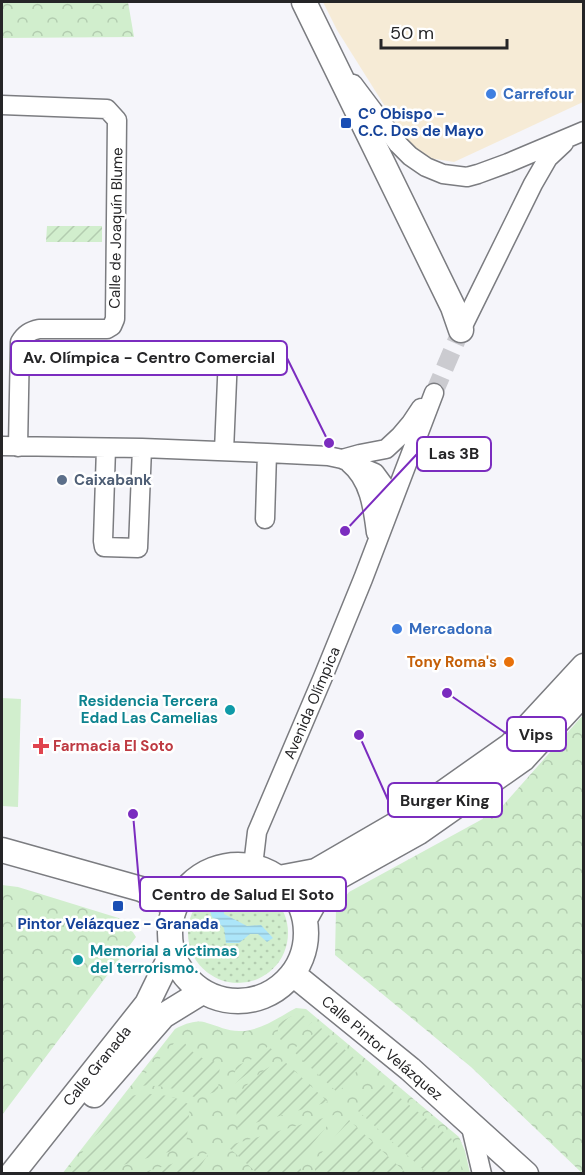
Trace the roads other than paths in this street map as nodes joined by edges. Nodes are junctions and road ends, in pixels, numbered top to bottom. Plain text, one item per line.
1 (304, 2) edge
2 (330, 53) junction
3 (2, 105) edge
4 (579, 135) edge
5 (461, 330) joint
6 (228, 356) dead end
7 (10, 446) edge
8 (106, 448) junction
9 (142, 448) junction
10 (386, 449) junction
11 (224, 451) junction
12 (267, 453) junction
13 (342, 459) junction
14 (375, 473) junction
15 (368, 494) junction
16 (265, 519) dead end
17 (385, 520) junction
18 (377, 541) junction
19 (584, 666) edge
20 (584, 693) edge
21 (2, 850) edge
22 (253, 866) junction
23 (279, 878) junction
24 (175, 905) junction
25 (305, 919) junction
26 (172, 953) junction
27 (293, 974) junction
28 (202, 992) junction
29 (470, 1123) junction
30 (522, 1169) edge
31 (12, 1173) edge
32 (32, 1173) edge
33 (482, 1173) edge

1 - 2 street
2 - 4 street
2 - 5 street
3 - 7 street, Calle de Joaquín Blume
4 - 5 street
6 - 11 street
7 - 8 street
8 - 9 street
8 - 9 street
9 - 11 street
10 - 13 street
10 - 14 street
10 - 17 street, Avenida Olímpica
11 - 12 street
12 - 13 street
12 - 16 street
13 - 14 street
13 - 15 street
14 - 15 street
14 - 17 street
15 - 18 street
17 - 18 street, Avenida Olímpica
18 - 22 street, Avenida Olímpica
19 - 23 street
20 - 25 street
21 - 24 street
22 - 23 street
22 - 24 street
23 - 25 street
24 - 26 street
25 - 27 street
26 - 28 street
26 - 31 street, Calle Granada
27 - 28 street
27 - 29 street, Calle Pintor Velázquez
28 - 32 street, Calle Granada
29 - 30 street, Calle Pintor Velázquez
29 - 33 street

